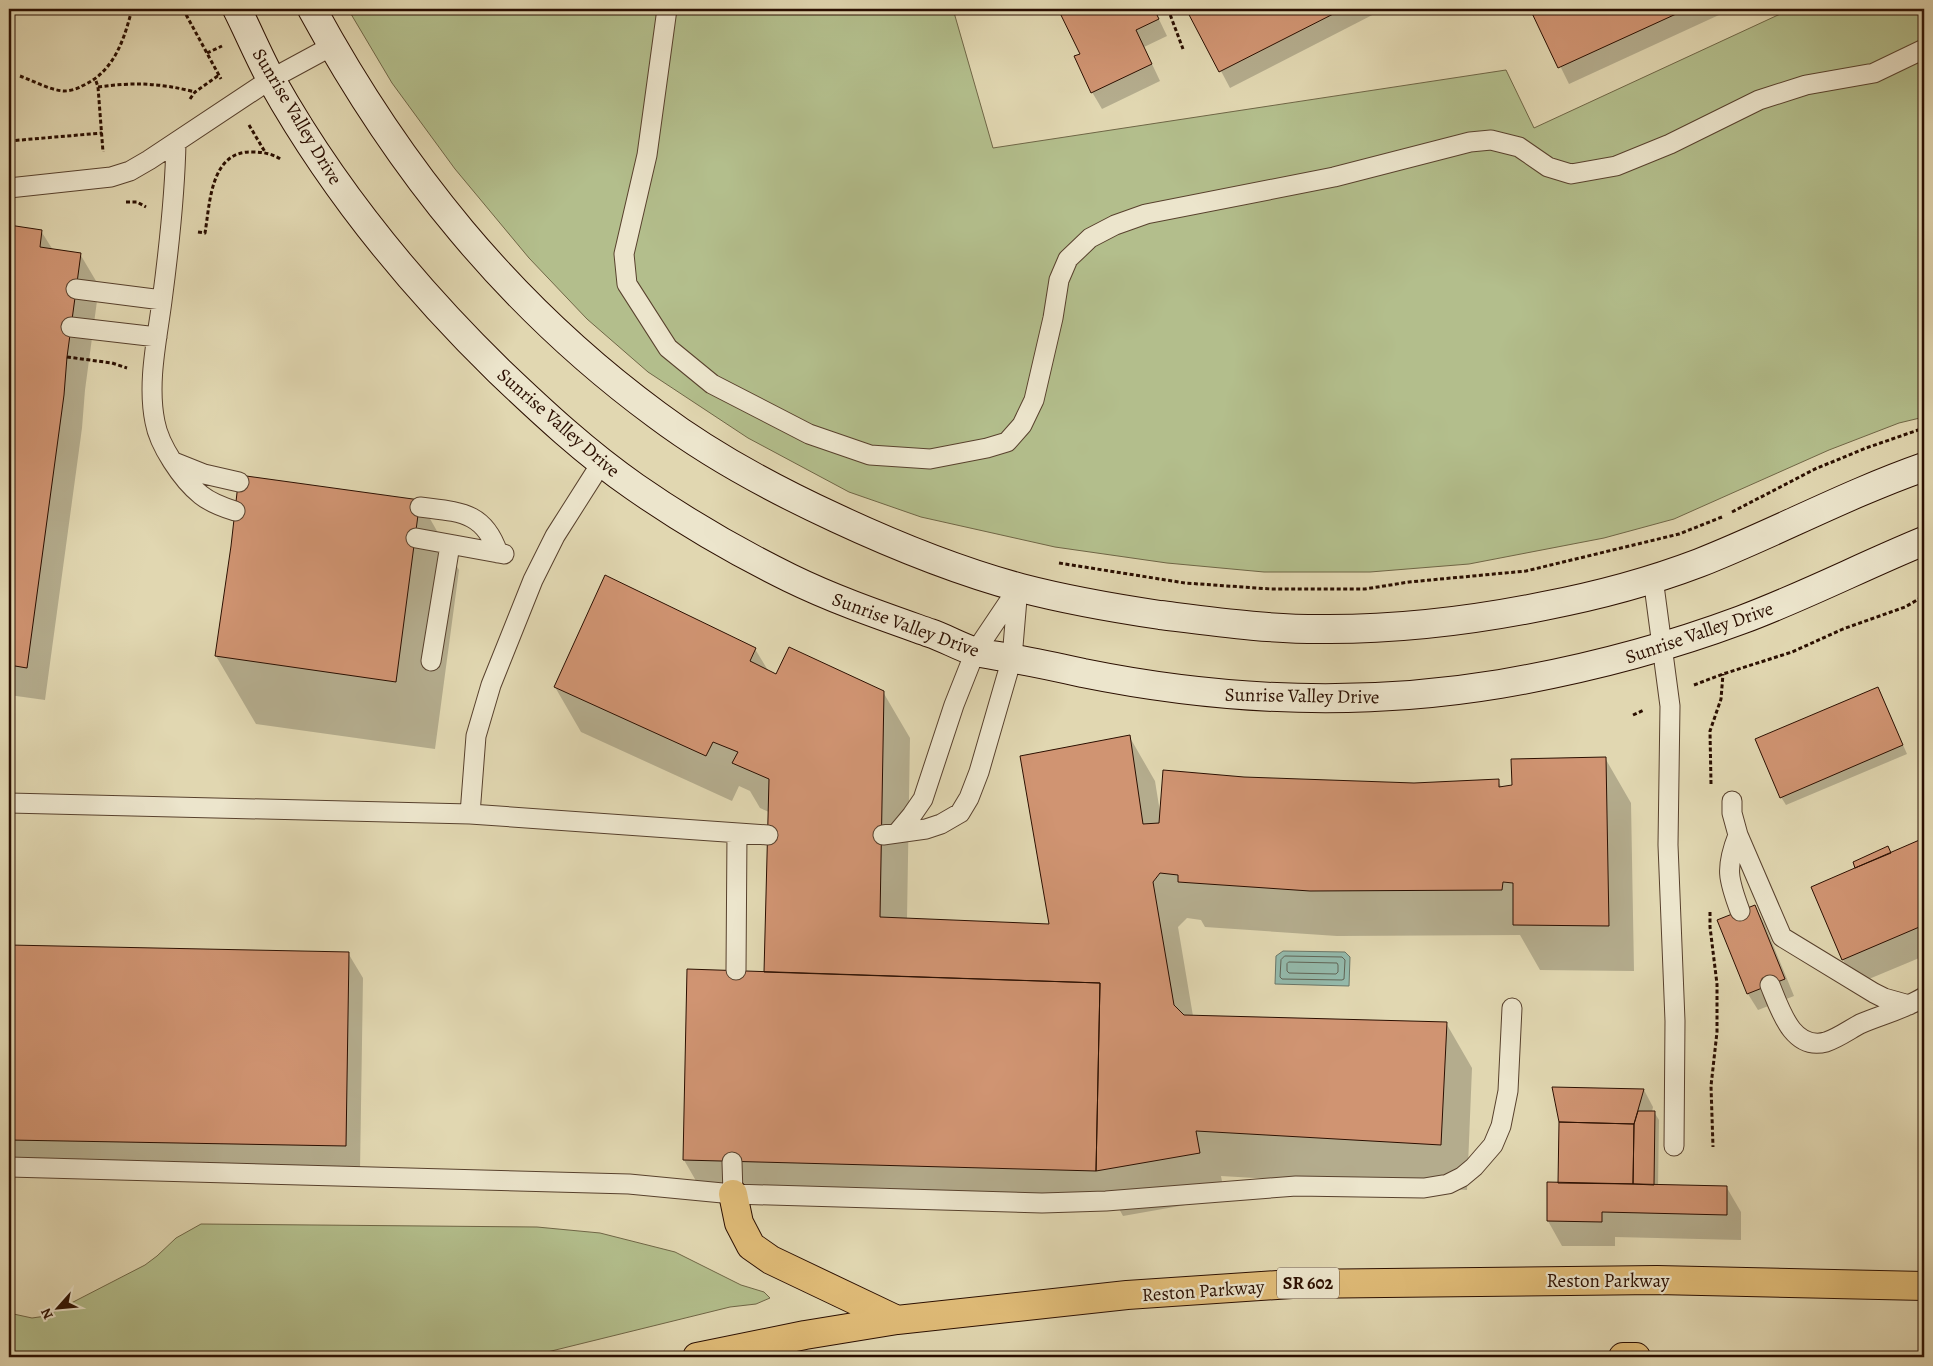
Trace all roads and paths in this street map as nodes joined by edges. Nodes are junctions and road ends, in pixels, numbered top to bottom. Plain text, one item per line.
1 (132, 9) edge
2 (183, 9) edge
3 (237, 9) edge
4 (312, 9) edge
5 (668, 9) edge
6 (1168, 9) edge
7 (332, 46) junction
8 (1924, 49) edge
9 (1183, 50) dead end
10 (219, 75) junction
11 (20, 76) dead end
12 (271, 79) junction
13 (96, 80) junction
14 (98, 87) junction
15 (235, 102) junction
16 (102, 133) junction
17 (9, 141) edge
18 (176, 142) junction
19 (265, 152) dead end
20 (103, 154) dead end
21 (9, 188) edge
22 (205, 233) dead end
23 (76, 289) dead end
24 (162, 300) junction
25 (71, 327) dead end
26 (157, 337) junction
27 (1924, 428) edge
28 (174, 462) junction
29 (602, 462) junction
30 (1924, 467) edge
31 (238, 482) dead end
32 (420, 507) dead end
33 (235, 511) dead end
34 (416, 538) dead end
35 (1924, 541) edge
36 (450, 545) junction
37 (1056, 562) dead end
38 (1653, 578) junction
39 (1018, 587) junction
40 (1924, 596) edge
41 (1663, 646) junction
42 (975, 652) junction
43 (1012, 658) junction
44 (431, 661) dead end
45 (1723, 674) dead end
46 (1732, 801) dead end
47 (9, 803) edge
48 (470, 814) junction
49 (737, 833) junction
50 (768, 835) dead end
51 (1738, 835) junction
52 (1740, 911) dead end
53 (736, 970) dead end
54 (1770, 985) dead end
55 (1917, 1001) edge
56 (1512, 1008) dead end
57 (1674, 1146) dead end
58 (732, 1162) dead end
59 (9, 1167) edge
60 (733, 1194) junction
61 (1924, 1286) edge
62 (897, 1320) junction
63 (697, 1357) edge
64 (1622, 1357) edge
65 (1636, 1357) edge

1 - 13 path
2 - 10 path
3 - 12 main road, Sunrise Valley Drive
4 - 7 main road
5 - 8 lane
6 - 9 path
7 - 12 lane
7 - 39 main road
10 - 14 path
10 - 15 path
11 - 13 path
12 - 15 lane
12 - 29 main road, Sunrise Valley Drive
13 - 14 path
14 - 16 path
15 - 18 lane
16 - 17 path
16 - 20 path
18 - 21 lane
18 - 24 lane
19 - 22 path
23 - 24 lane
24 - 26 lane
25 - 26 lane
26 - 28 lane
27 - 37 path
28 - 31 lane
28 - 33 lane
29 - 42 main road, Sunrise Valley Drive
29 - 48 lane
30 - 38 main road
32 - 36 lane
34 - 36 lane
35 - 41 main road, Sunrise Valley Drive
36 - 44 lane
38 - 39 main road
38 - 41 lane
39 - 42 lane
39 - 43 lane
40 - 45 path
41 - 43 main road, Sunrise Valley Drive
41 - 57 lane
42 - 43 main road, Sunrise Valley Drive
42 - 43 lane
46 - 51 lane
47 - 48 lane
48 - 49 lane
49 - 50 lane
49 - 53 lane
51 - 52 lane
51 - 55 lane
54 - 55 lane
56 - 60 lane
58 - 60 lane
59 - 60 lane
60 - 62 main road
61 - 62 main road, Reston Parkway / SR 602
62 - 63 main road, Reston Parkway / SR 602
64 - 65 main road

